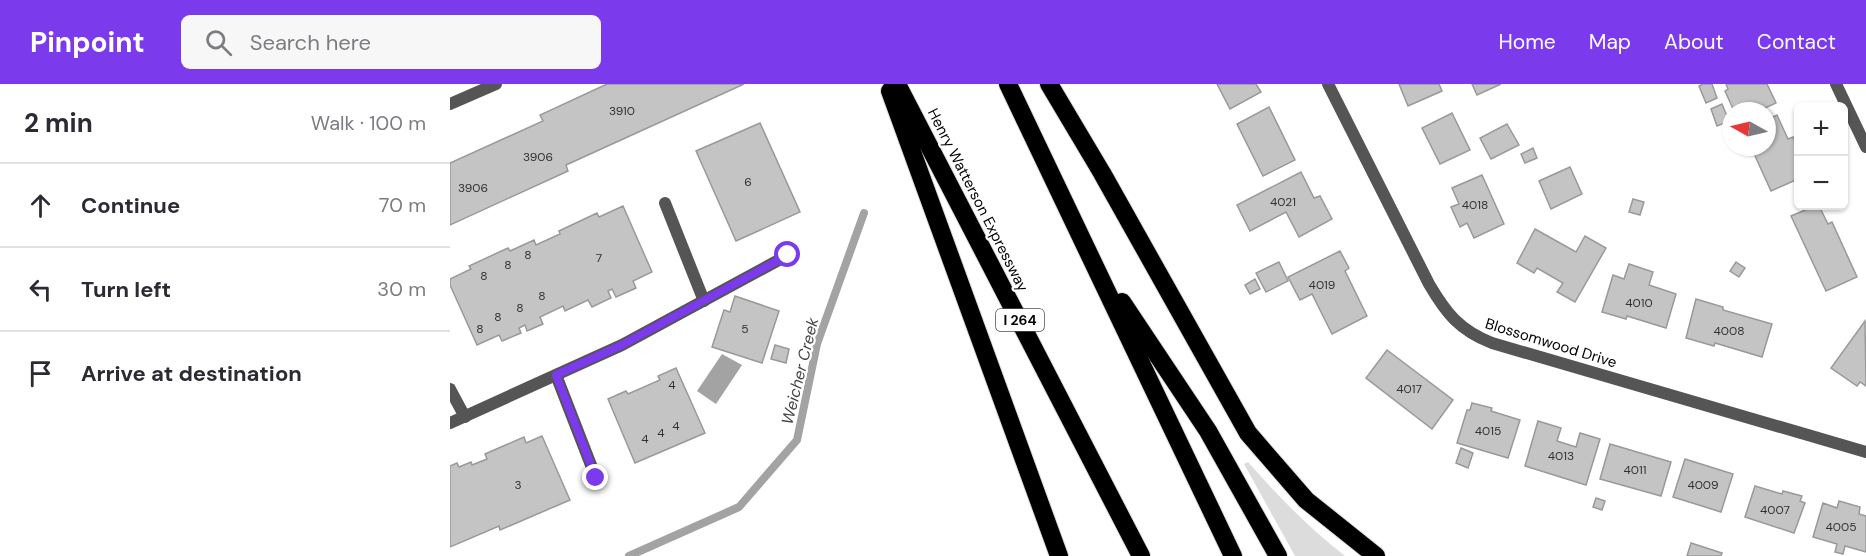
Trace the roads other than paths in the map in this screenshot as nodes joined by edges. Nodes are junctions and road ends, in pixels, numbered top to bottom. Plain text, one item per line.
1 (496, 84) edge
2 (888, 84) edge
3 (897, 84) edge
4 (1008, 84) edge
5 (1049, 84) edge
6 (1328, 84) edge
7 (1836, 84) edge
8 (450, 104) edge
9 (1866, 147) edge
10 (665, 203) dead end
11 (1085, 245) junction
12 (788, 255) dead end
13 (704, 301) junction
14 (556, 375) junction
15 (450, 389) edge
16 (465, 417) junction
17 (450, 423) edge
18 (1866, 452) edge
19 (596, 478) dead end
20 (1059, 556) edge
21 (1141, 556) edge
22 (1233, 556) edge
23 (1278, 556) edge
24 (1376, 556) edge

1 - 8 street
2 - 20 highway
3 - 21 highway, Henry Watterson Expressway / I 264
4 - 11 highway
5 - 24 highway
6 - 18 street, Blossomwood Drive
7 - 9 street
10 - 13 street
11 - 22 highway
11 - 23 highway
12 - 13 street
13 - 14 street
14 - 16 street
14 - 19 street
15 - 16 street
16 - 17 street

